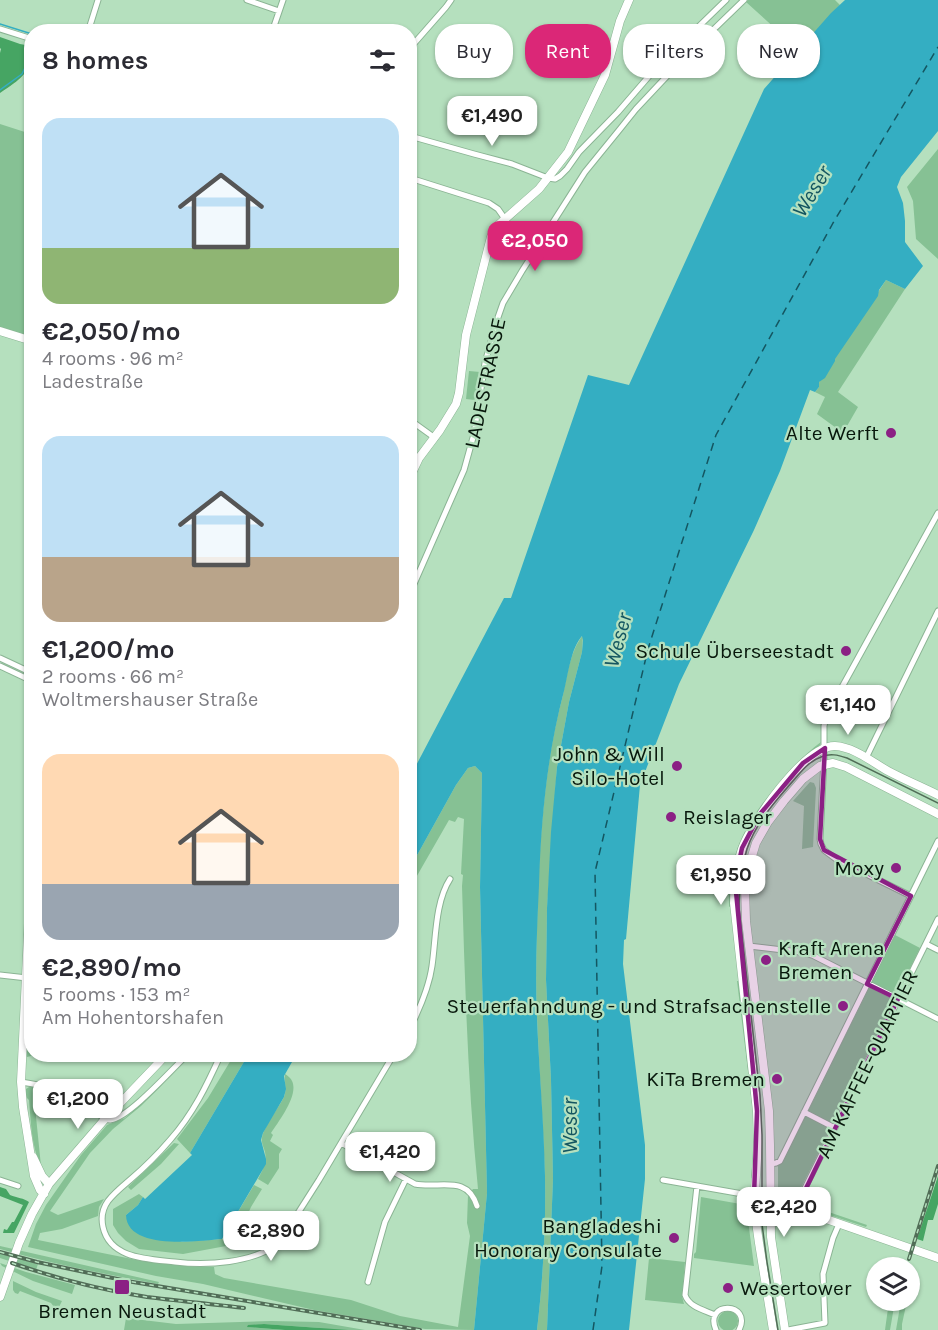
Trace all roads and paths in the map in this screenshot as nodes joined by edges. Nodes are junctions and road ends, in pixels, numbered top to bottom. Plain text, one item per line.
1 (98, 0) edge
2 (247, 0) edge
3 (283, 0) edge
4 (451, 0) edge
5 (726, 0) edge
6 (744, 0) edge
7 (626, 1) edge
8 (279, 11) junction
9 (90, 24) edge
10 (275, 24) edge
11 (0, 29) edge
12 (24, 36) edge
13 (417, 40) edge
14 (628, 101) junction
15 (636, 109) junction
16 (417, 138) edge
17 (548, 178) junction
18 (417, 180) edge
19 (505, 219) junction
20 (0, 331) edge
21 (24, 338) edge
22 (417, 425) edge
23 (435, 438) junction
24 (417, 462) edge
25 (938, 513) edge
26 (417, 574) edge
27 (938, 611) edge
28 (0, 658) edge
29 (0, 666) edge
30 (24, 669) edge
31 (24, 677) edge
32 (825, 748) junction
33 (866, 758) junction
34 (824, 764) junction
35 (938, 795) edge
36 (938, 814) edge
37 (938, 841) edge
38 (450, 879) dead end
39 (911, 896) junction
40 (938, 920) edge
41 (926, 944) junction
42 (749, 946) junction
43 (938, 950) edge
44 (0, 975) edge
45 (24, 978) edge
46 (867, 984) junction
47 (898, 999) junction
48 (417, 1012) edge
49 (24, 1015) edge
50 (938, 1018) edge
51 (159, 1062) edge
52 (180, 1062) edge
53 (217, 1062) edge
54 (389, 1062) edge
55 (21, 1082) junction
56 (804, 1112) junction
57 (105, 1119) junction
58 (835, 1128) junction
59 (341, 1143) junction
60 (31, 1153) junction
61 (771, 1160) junction
62 (406, 1179) junction
63 (0, 1180) edge
64 (663, 1180) dead end
65 (49, 1184) junction
66 (18, 1186) dead end
67 (697, 1186) junction
68 (44, 1194) junction
69 (754, 1196) junction
70 (771, 1200) junction
71 (477, 1206) dead end
72 (796, 1209) junction
73 (839, 1224) junction
74 (938, 1258) edge
75 (368, 1282) dead end
76 (1, 1293) edge
77 (715, 1315) junction
78 (716, 1330) edge
79 (741, 1330) edge
80 (773, 1330) edge
81 (786, 1330) edge

1 - 9 street
2 - 8 street
3 - 8 street
4 - 13 street
5 - 14 street
6 - 15 street, LADESTRASSE
7 - 17 street
8 - 10 street
11 - 12 street
14 - 15 street
14 - 17 street
15 - 26 street, LADESTRASSE
16 - 17 street
17 - 19 street
18 - 19 street
19 - 23 street
20 - 21 street
22 - 23 street
23 - 24 street
25 - 32 street
27 - 33 street
28 - 30 street
29 - 31 street
32 - 33 street
32 - 34 street
32 - 69 street
33 - 35 street
34 - 36 street
34 - 39 street
34 - 42 street
37 - 39 street
38 - 48 street
39 - 46 street
40 - 41 street, AM KAFFEE-QUARTIER
41 - 43 street
41 - 47 street, AM KAFFEE-QUARTIER
42 - 46 street
42 - 61 street
44 - 45 street
46 - 47 street
46 - 56 street
47 - 50 street
47 - 58 street, AM KAFFEE-QUARTIER
49 - 55 street
51 - 57 street
52 - 57 street
53 - 59 street
54 - 59 street
55 - 57 street
55 - 60 street
56 - 58 street
56 - 61 street
57 - 65 street
58 - 72 street, AM KAFFEE-QUARTIER
59 - 62 street
60 - 65 street
60 - 68 street
61 - 70 street
62 - 71 street
62 - 75 street
63 - 66 street
64 - 67 street
65 - 68 street
67 - 69 street
67 - 77 street
68 - 76 street
69 - 70 street
69 - 80 street
70 - 72 street
70 - 81 street
72 - 73 street
73 - 74 street
73 - 81 street
77 - 78 street
77 - 79 street

